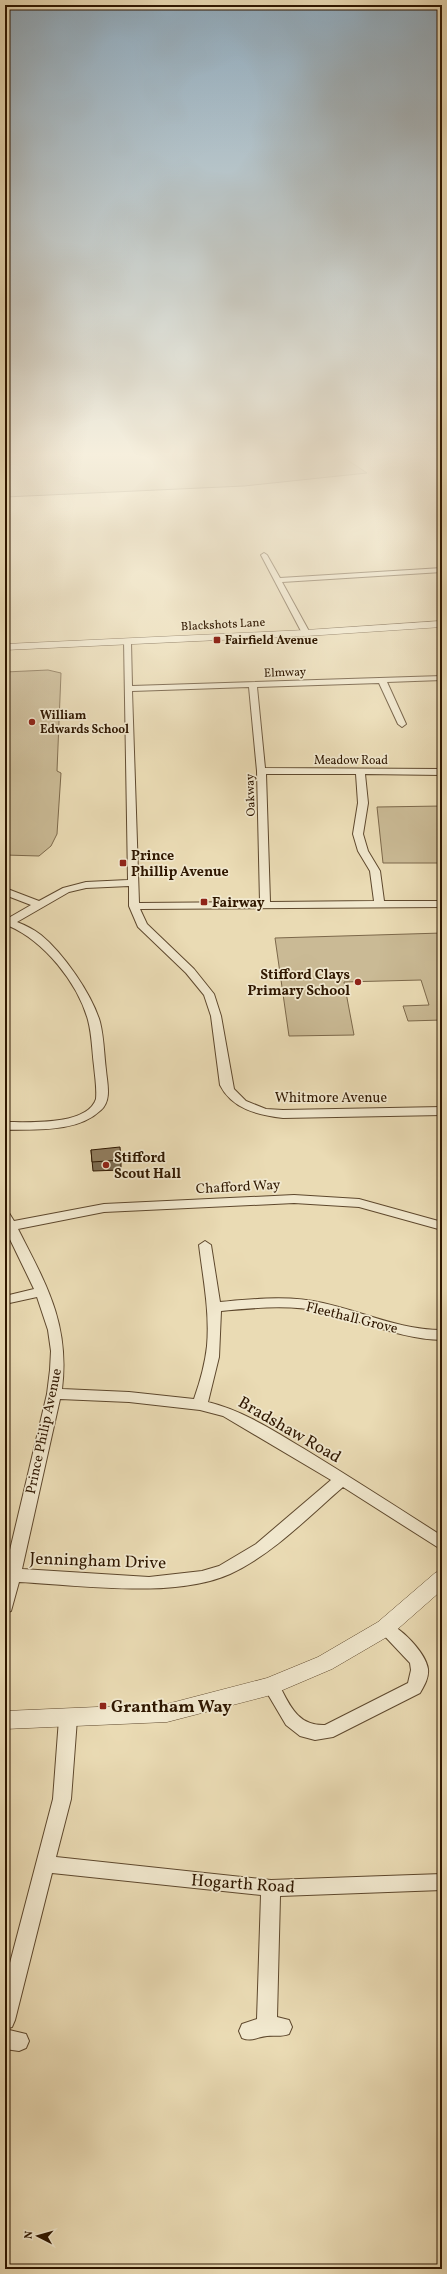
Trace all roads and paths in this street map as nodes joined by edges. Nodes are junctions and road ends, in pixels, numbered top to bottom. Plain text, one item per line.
1 (266, 559) edge
2 (442, 570) edge
3 (277, 580) junction
4 (442, 624) edge
5 (306, 633) junction
6 (127, 642) junction
7 (5, 647) edge
8 (442, 678) edge
9 (382, 680) junction
10 (253, 685) junction
11 (128, 689) junction
12 (402, 724) dead end
13 (261, 772) junction
14 (360, 772) junction
15 (442, 772) edge
16 (133, 883) junction
17 (5, 891) edge
18 (39, 904) junction
19 (442, 904) edge
20 (265, 905) junction
21 (379, 905) junction
22 (134, 906) junction
23 (7, 923) edge
24 (442, 1111) edge
25 (5, 1126) edge
26 (8, 1221) edge
27 (442, 1226) edge
28 (205, 1244) dead end
29 (40, 1292) junction
30 (5, 1300) edge
31 (214, 1307) junction
32 (442, 1335) edge
33 (54, 1394) junction
34 (200, 1405) junction
35 (342, 1479) junction
36 (442, 1544) edge
37 (11, 1575) junction
38 (442, 1578) edge
39 (5, 1607) edge
40 (385, 1628) junction
41 (271, 1686) junction
42 (68, 1719) junction
43 (5, 1720) edge
44 (45, 1864) junction
45 (442, 1882) edge
46 (272, 1888) junction
47 (5, 2020) edge
48 (266, 2028) dead end

1 - 3 street
2 - 3 street
3 - 5 street
4 - 5 street, Blackshots Lane
5 - 6 street, Blackshots Lane
6 - 7 street, Blackshots Lane
6 - 11 street, Whitmore Avenue
8 - 9 street, Elmway
9 - 10 street, Elmway
9 - 12 street
10 - 11 street, Elmway
10 - 13 street, Oakway
11 - 16 street, Whitmore Avenue
13 - 14 street, Meadow Road
13 - 20 street, Oakway
14 - 15 street, Meadow Road
14 - 21 street
16 - 18 street
16 - 22 street, Whitmore Avenue
17 - 18 street
18 - 23 street
19 - 21 street
20 - 21 street
20 - 22 street
22 - 24 street, Whitmore Avenue
23 - 25 street
26 - 27 street, Chafford Way
26 - 29 street, Prince Philip Avenue
28 - 31 street
29 - 30 street
29 - 33 street, Prince Philip Avenue
31 - 32 street, Fleethall Grove
31 - 34 street
33 - 34 street, Bradshaw Road
33 - 37 street, Prince Philip Avenue
34 - 35 street, Bradshaw Road
35 - 36 street, Bradshaw Road
35 - 37 street, Jenningham Drive
37 - 39 street, Prince Philip Avenue
38 - 40 street
40 - 41 street
40 - 41 street
41 - 42 street
42 - 43 street
42 - 44 street
44 - 46 street, Hogarth Road
44 - 47 street
45 - 46 street, Hogarth Road
46 - 48 street

